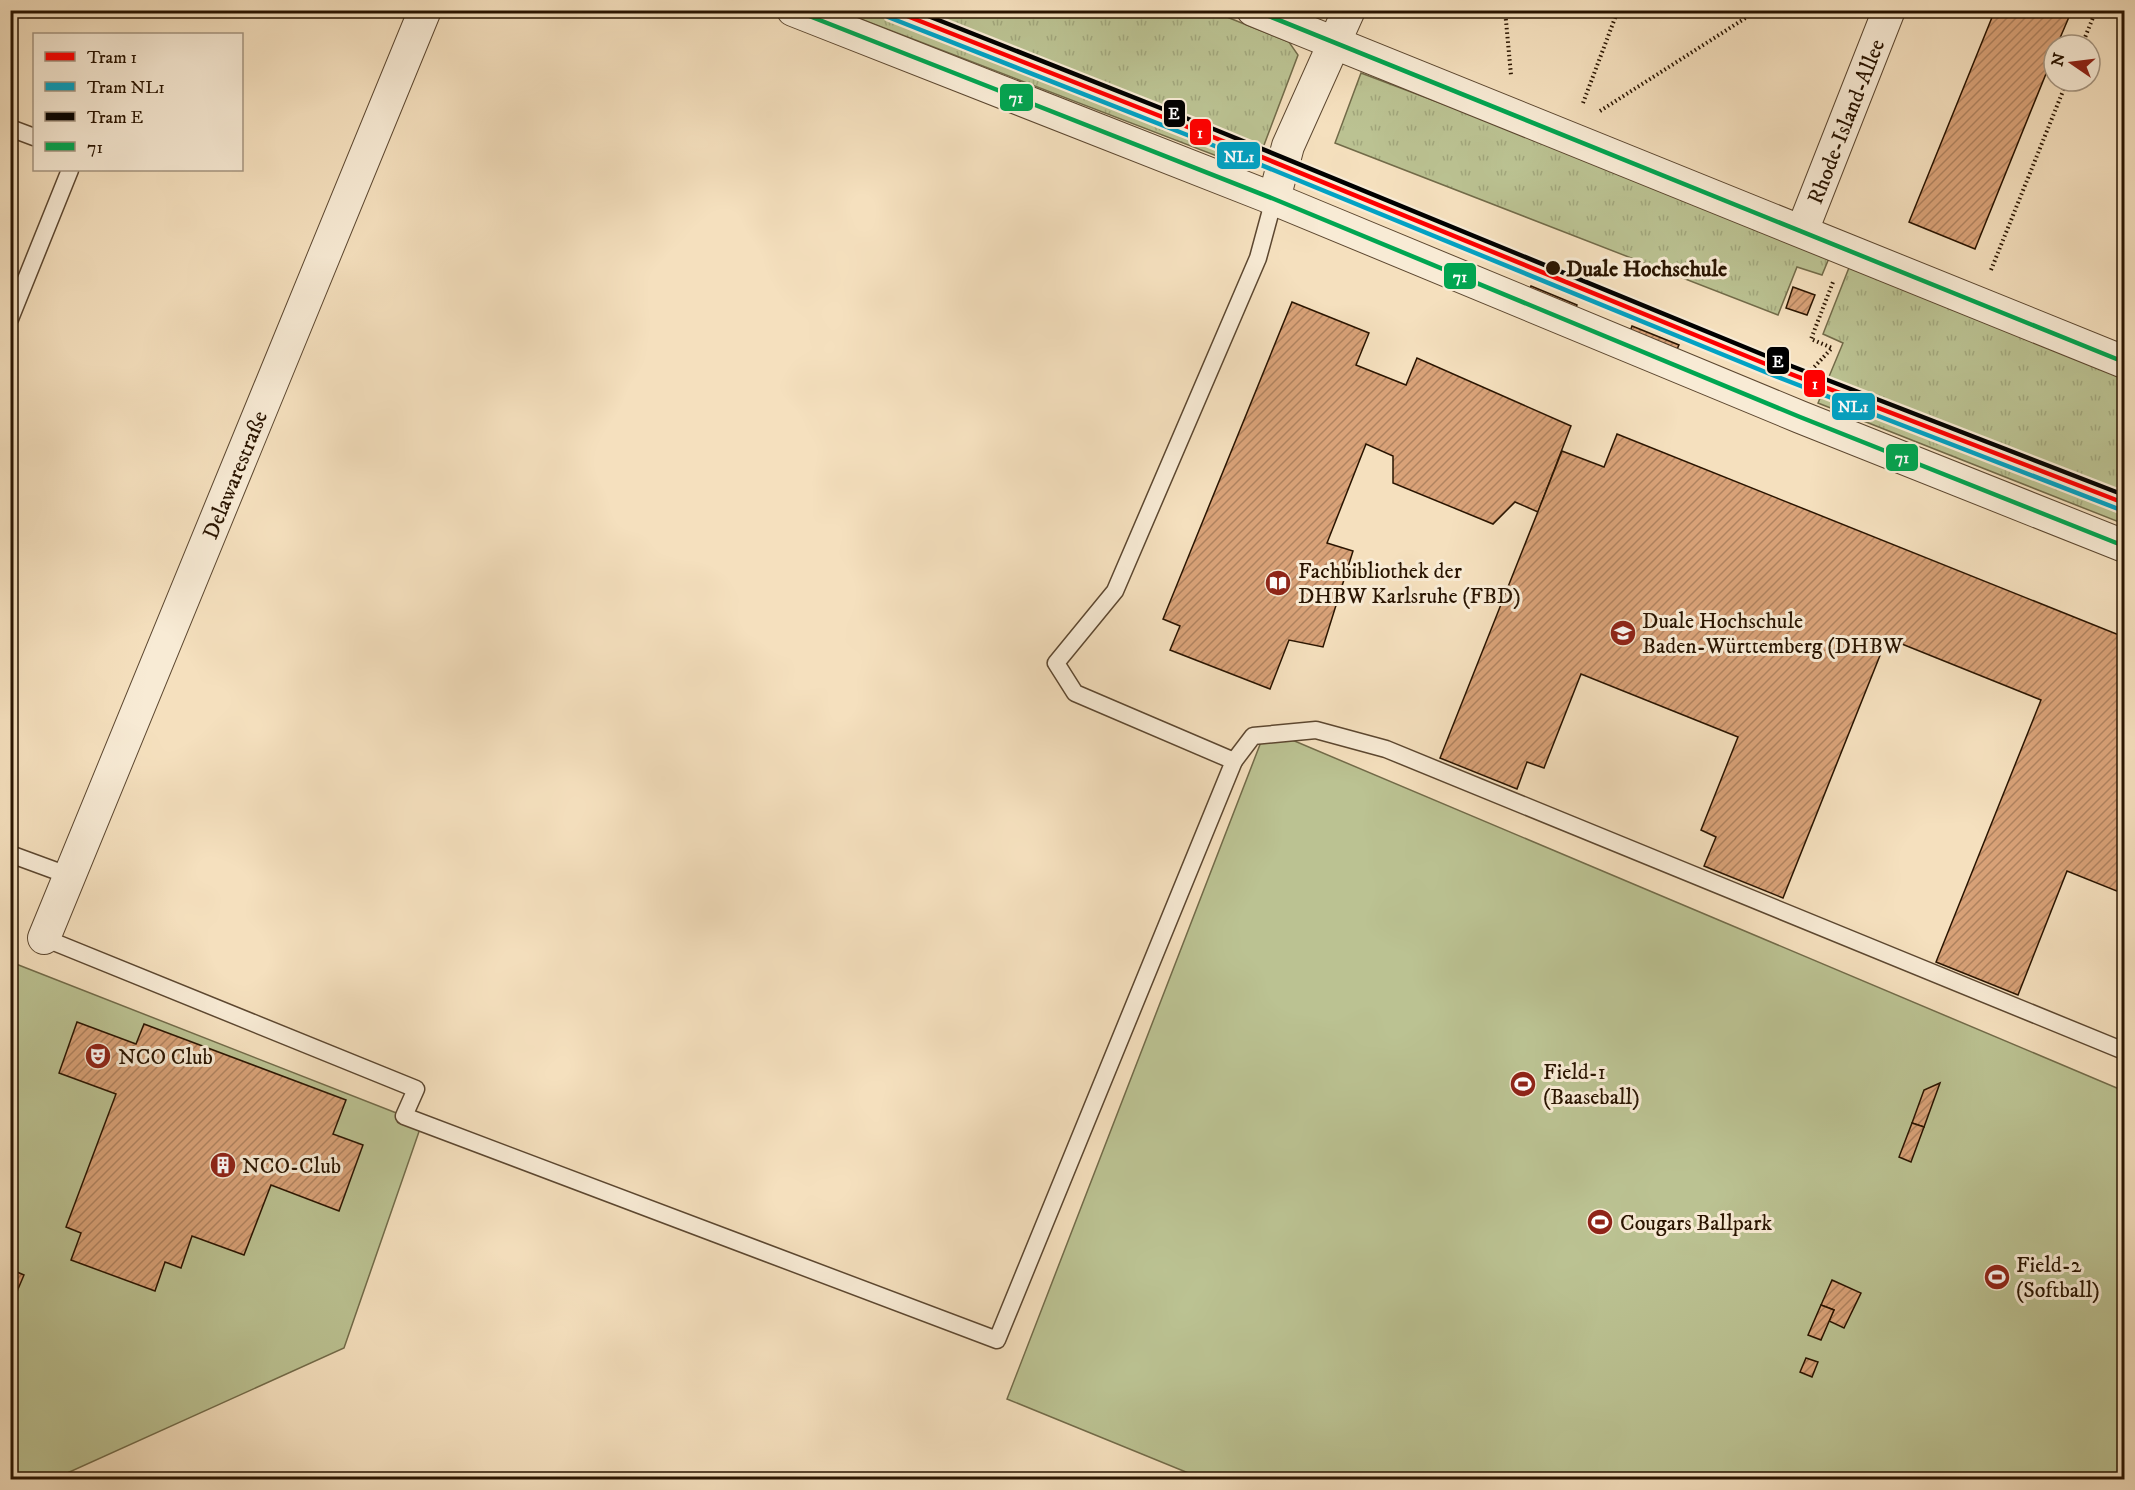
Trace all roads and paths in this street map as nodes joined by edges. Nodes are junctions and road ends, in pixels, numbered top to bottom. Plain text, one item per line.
1 (425, 10) edge
2 (793, 10) edge
3 (1253, 10) edge
4 (1349, 10) edge
5 (1505, 10) edge
6 (1618, 10) edge
7 (1758, 10) edge
8 (1889, 10) edge
9 (2096, 10) edge
10 (2087, 33) edge
11 (1333, 43) junction
12 (1512, 82) dead end
13 (2062, 93) edge
14 (1580, 110) dead end
15 (1595, 115) dead end
16 (10, 128) edge
17 (33, 137) edge
18 (70, 171) edge
19 (1274, 199) junction
20 (1802, 231) junction
21 (1846, 249) junction
22 (1987, 279) dead end
23 (10, 319) edge
24 (2124, 362) edge
25 (1800, 417) junction
26 (2124, 546) edge
27 (1234, 761) junction
28 (10, 854) edge
29 (70, 876) junction
30 (44, 938) joint
31 (2124, 1051) edge

1 - 29 street, Delawarestraße
2 - 19 street
3 - 11 street
4 - 11 street
5 - 12 path
6 - 14 path
7 - 15 path
8 - 20 street, Rhode-Island-Allee
9 - 10 path
11 - 19 street
11 - 20 street
13 - 22 path
16 - 17 lane
18 - 23 lane
19 - 25 street
19 - 27 lane
20 - 21 street
21 - 24 street
21 - 25 path
25 - 26 street
27 - 30 lane
27 - 31 lane
28 - 29 lane
29 - 30 street, Delawarestraße

